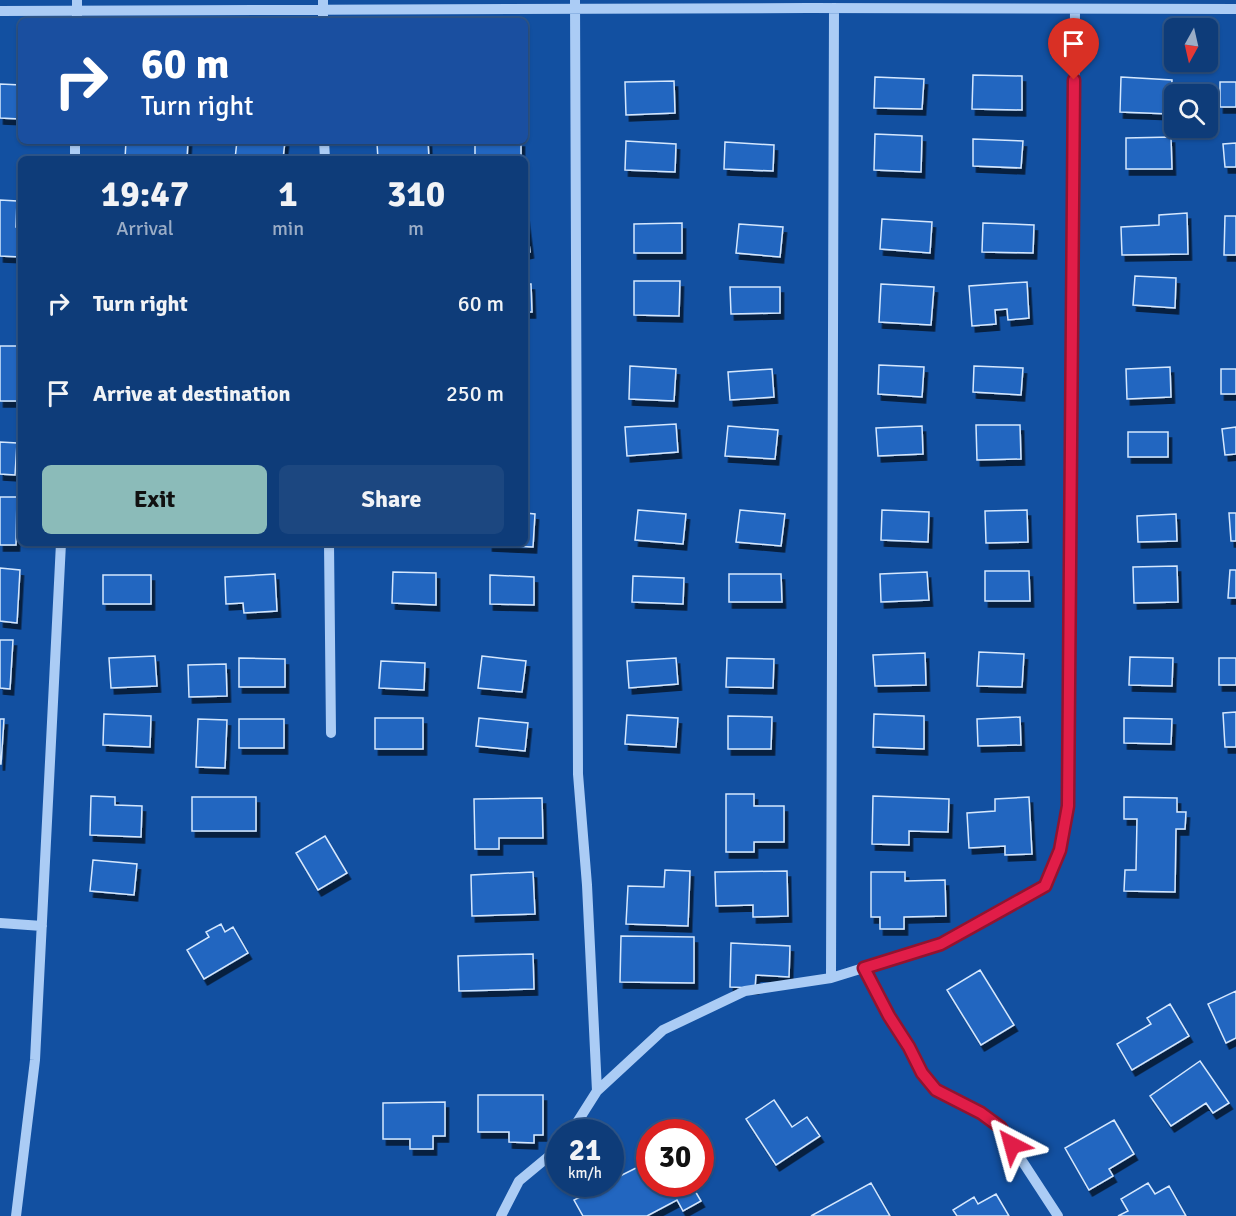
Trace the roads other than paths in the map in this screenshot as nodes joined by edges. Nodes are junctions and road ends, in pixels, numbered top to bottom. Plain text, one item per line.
1 (575, 4) edge
2 (808, 4) edge
3 (1016, 4) edge
4 (834, 8) junction
5 (1236, 9) edge
6 (77, 10) edge
7 (1075, 10) junction
8 (0, 11) edge
9 (323, 11) edge
10 (61, 546) edge
11 (329, 546) edge
12 (331, 733) dead end
13 (0, 924) edge
14 (42, 926) junction
15 (864, 968) junction
16 (831, 978) junction
17 (597, 1091) junction
18 (579, 1119) edge
19 (546, 1159) edge
20 (16, 1216) edge
21 (501, 1216) edge
22 (1058, 1216) edge

1 - 2 street
1 - 9 street
1 - 17 street
2 - 4 street
3 - 4 street
3 - 7 street
4 - 16 street
5 - 7 street
6 - 8 street
6 - 9 street
7 - 15 street
10 - 14 street
11 - 12 street
13 - 14 street
14 - 20 street
15 - 16 street
15 - 22 street
16 - 17 street
17 - 18 street
19 - 21 street

